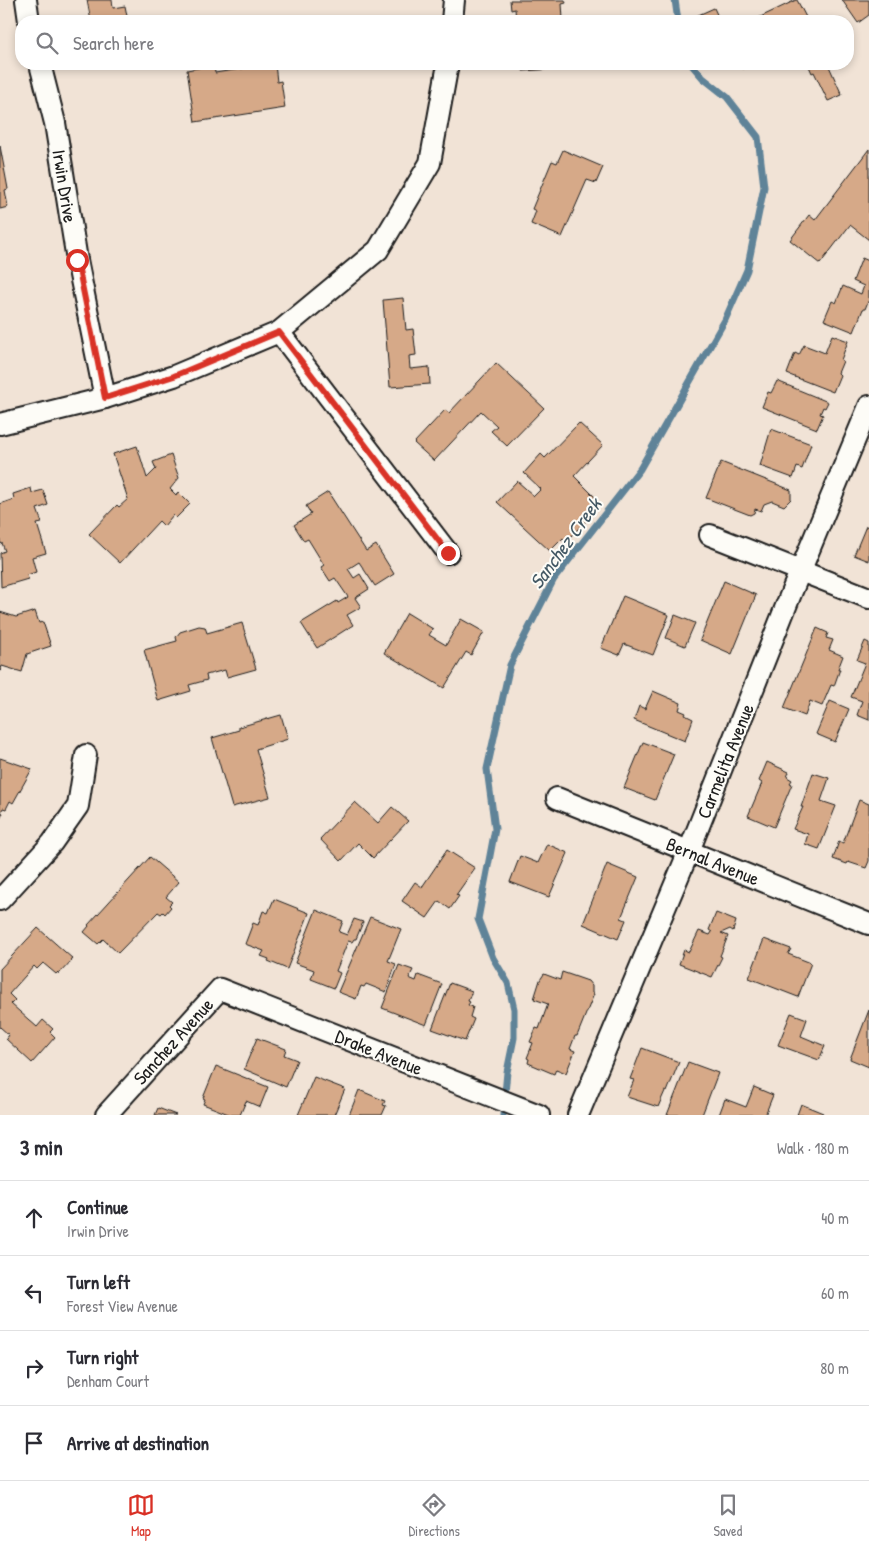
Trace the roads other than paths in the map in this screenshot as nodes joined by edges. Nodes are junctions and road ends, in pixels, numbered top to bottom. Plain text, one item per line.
1 (26, 0) edge
2 (454, 0) edge
3 (28, 15) edge
4 (453, 15) edge
5 (42, 70) edge
6 (447, 70) edge
7 (279, 332) junction
8 (105, 398) junction
9 (869, 406) edge
10 (0, 424) edge
11 (710, 535) dead end
12 (448, 553) dead end
13 (801, 570) junction
14 (869, 598) edge
15 (86, 755) dead end
16 (557, 798) dead end
17 (689, 851) junction
18 (0, 900) edge
19 (869, 924) edge
20 (220, 989) joint
21 (531, 1112) edge
22 (106, 1115) edge
23 (578, 1115) edge

1 - 3 street
2 - 4 street
5 - 8 street, Irwin Drive
6 - 7 street
7 - 8 street
7 - 12 street
8 - 10 street
9 - 13 street, Carmelita Avenue
11 - 13 street
13 - 14 street
13 - 17 street, Carmelita Avenue
15 - 18 street
16 - 17 street, Bernal Avenue
17 - 19 street, Bernal Avenue
17 - 23 street, Carmelita Avenue
20 - 21 street, Drake Avenue
20 - 22 street, Sanchez Avenue

